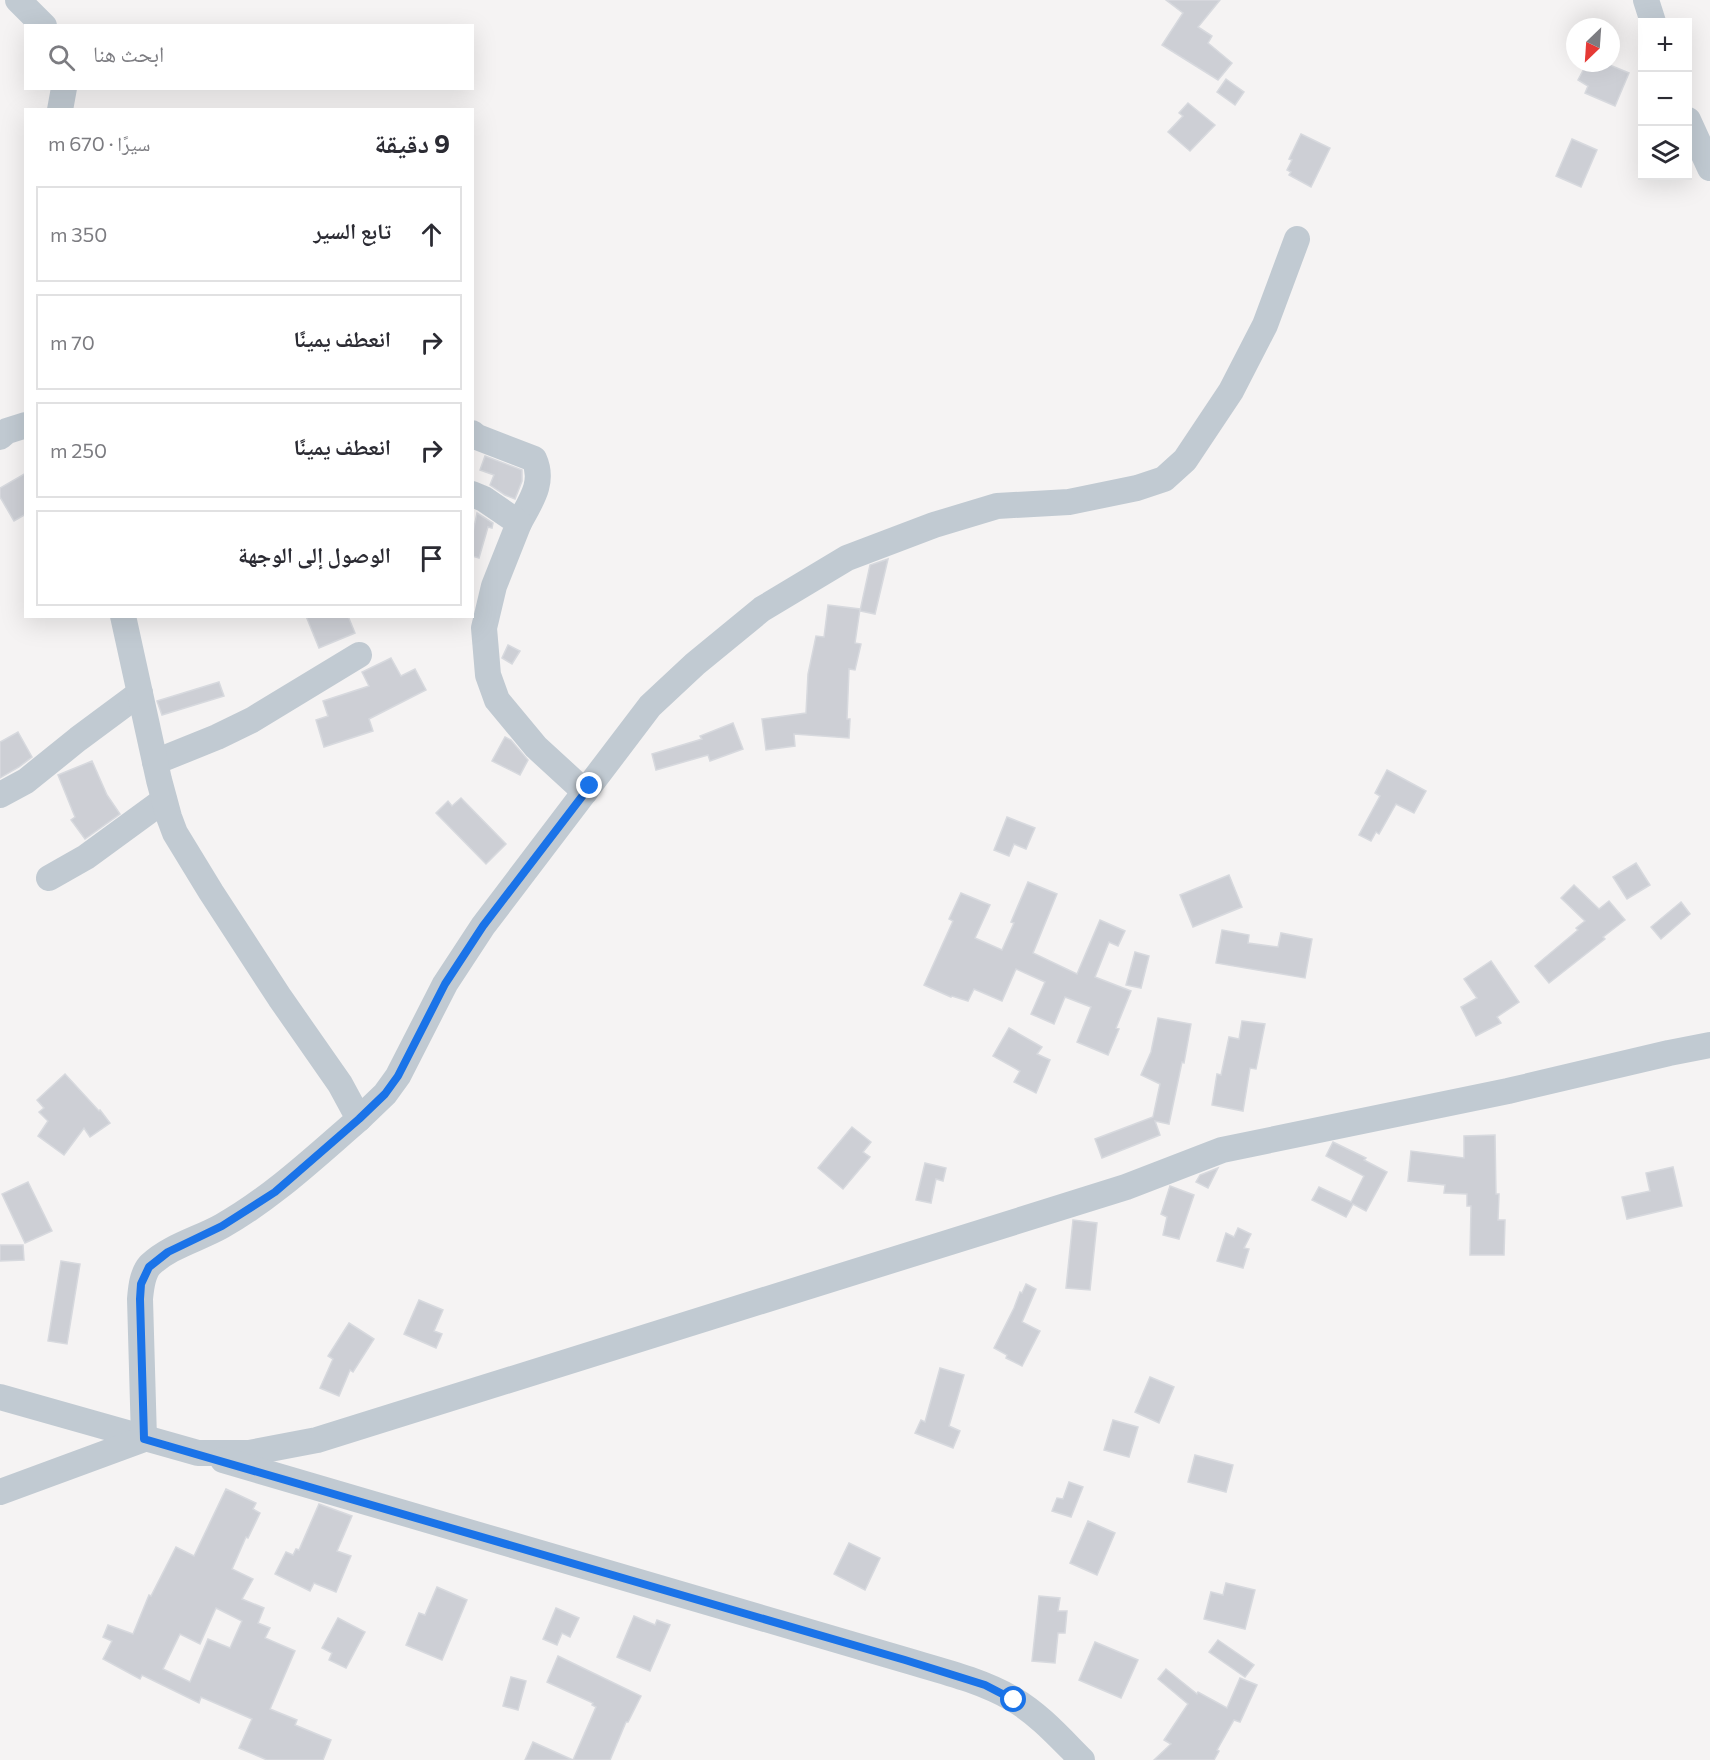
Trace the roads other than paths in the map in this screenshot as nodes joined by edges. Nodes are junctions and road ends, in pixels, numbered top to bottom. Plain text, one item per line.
1 (18, 0) edge
2 (1646, 0) edge
3 (1652, 18) edge
4 (42, 24) edge
5 (64, 90) edge
6 (60, 108) edge
7 (1691, 126) edge
8 (1710, 168) edge
9 (1297, 239) dead end
10 (24, 426) edge
11 (474, 434) edge
12 (0, 437) edge
13 (474, 496) edge
14 (519, 523) junction
15 (123, 618) edge
16 (359, 655) dead end
17 (140, 693) junction
18 (155, 762) junction
19 (585, 792) junction
20 (0, 795) edge
21 (164, 800) junction
22 (49, 878) dead end
23 (1710, 1045) edge
24 (359, 1119) junction
25 (0, 1397) edge
26 (144, 1439) junction
27 (198, 1453) junction
28 (0, 1492) edge
29 (1082, 1760) edge

1 - 4 street
2 - 3 street
5 - 6 street
7 - 8 street
9 - 19 street
10 - 12 street
11 - 14 street
13 - 14 street
14 - 19 street
15 - 17 street
16 - 18 street
17 - 18 street
17 - 20 street
18 - 21 street
19 - 24 street
21 - 22 street
21 - 24 street
23 - 27 street
24 - 26 street
25 - 26 street
26 - 27 street
26 - 28 street
27 - 29 street

